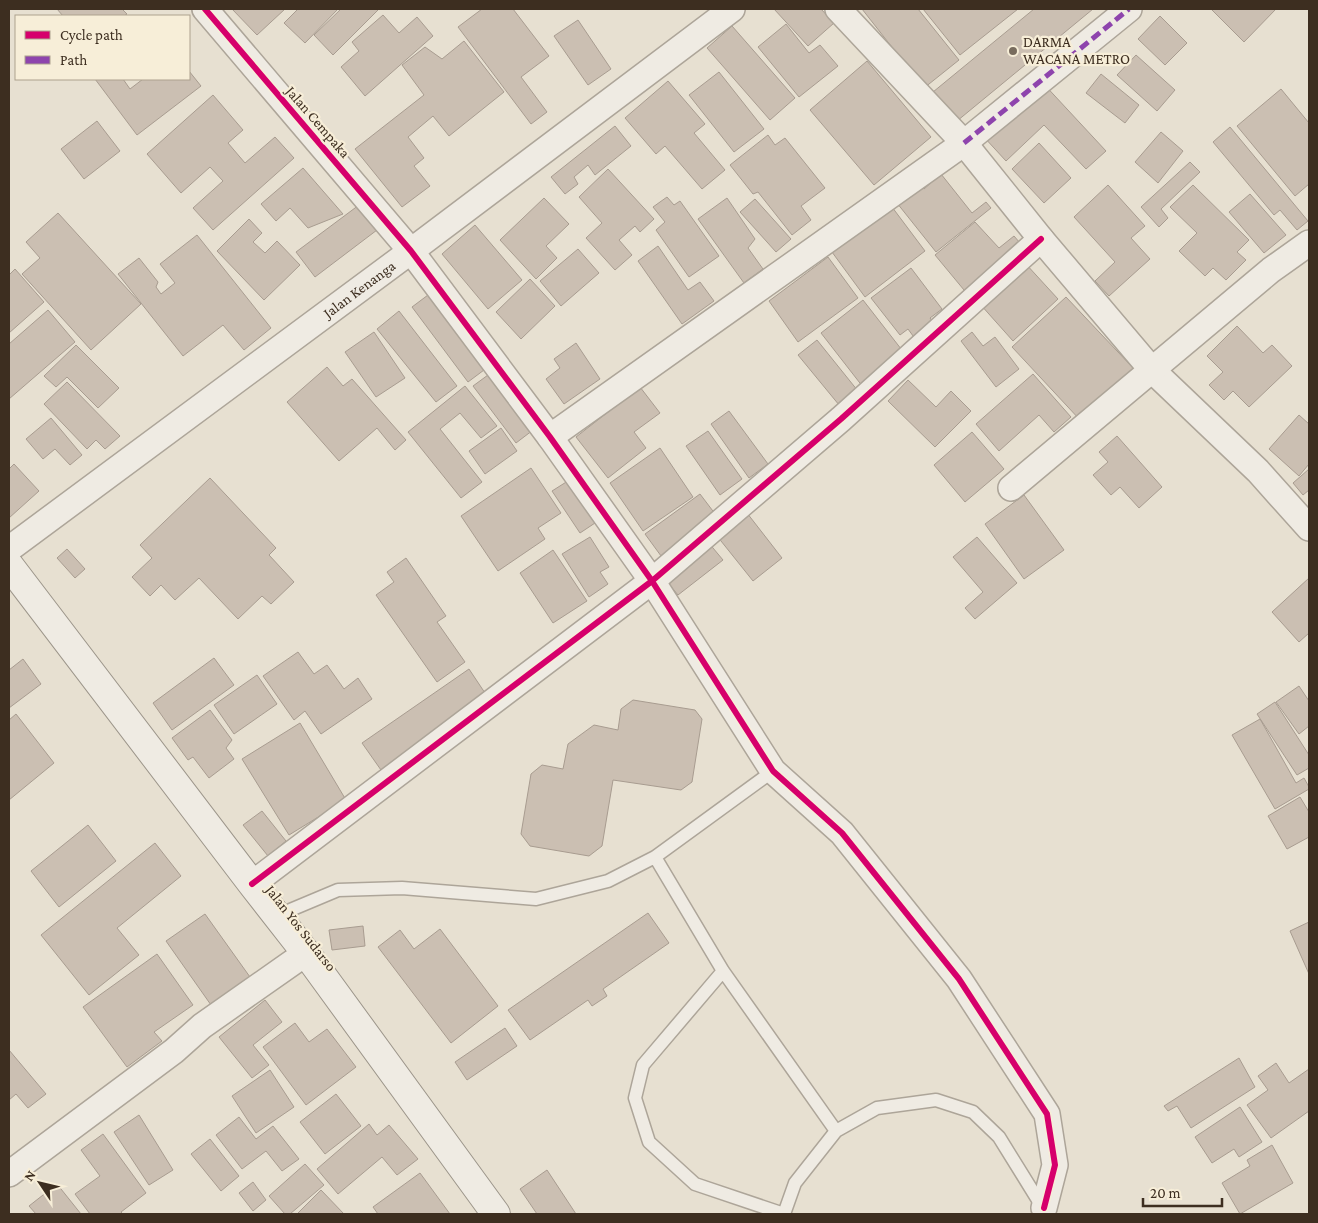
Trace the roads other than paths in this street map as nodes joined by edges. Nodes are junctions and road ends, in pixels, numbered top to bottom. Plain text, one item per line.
1 (205, 9) edge
2 (732, 9) edge
3 (838, 9) edge
4 (1129, 9) edge
5 (964, 143) junction
6 (1041, 239) junction
7 (1309, 243) edge
8 (411, 251) junction
9 (1152, 370) junction
10 (550, 437) junction
11 (1011, 488) dead end
12 (1309, 528) edge
13 (9, 549) edge
14 (9, 565) edge
15 (652, 580) junction
16 (773, 771) junction
17 (655, 857) junction
18 (252, 884) junction
19 (276, 916) junction
20 (306, 953) junction
21 (722, 971) junction
22 (836, 1131) junction
23 (9, 1174) edge
24 (1045, 1211) edge
25 (496, 1214) edge
26 (784, 1214) edge

1 - 8 street, Jalan Cempaka
2 - 8 street, Jalan Kenanga
3 - 5 street
4 - 5 street
5 - 6 street
5 - 10 street
6 - 9 street
6 - 15 street
7 - 9 street
8 - 10 street, Jalan Cempaka
8 - 13 street, Jalan Kenanga
9 - 11 street
9 - 12 street
10 - 15 street, Jalan Cempaka
14 - 18 street, Jalan Yos Sudarso
15 - 16 street, Jalan Cempaka
15 - 18 street
16 - 17 lane
16 - 24 street, Jalan Cempaka
17 - 19 lane
17 - 21 lane
18 - 19 street, Jalan Yos Sudarso
19 - 20 street, Jalan Yos Sudarso
20 - 23 street
20 - 25 street, Jalan Yos Sudarso
21 - 22 lane
21 - 26 lane
22 - 24 lane
22 - 26 lane

